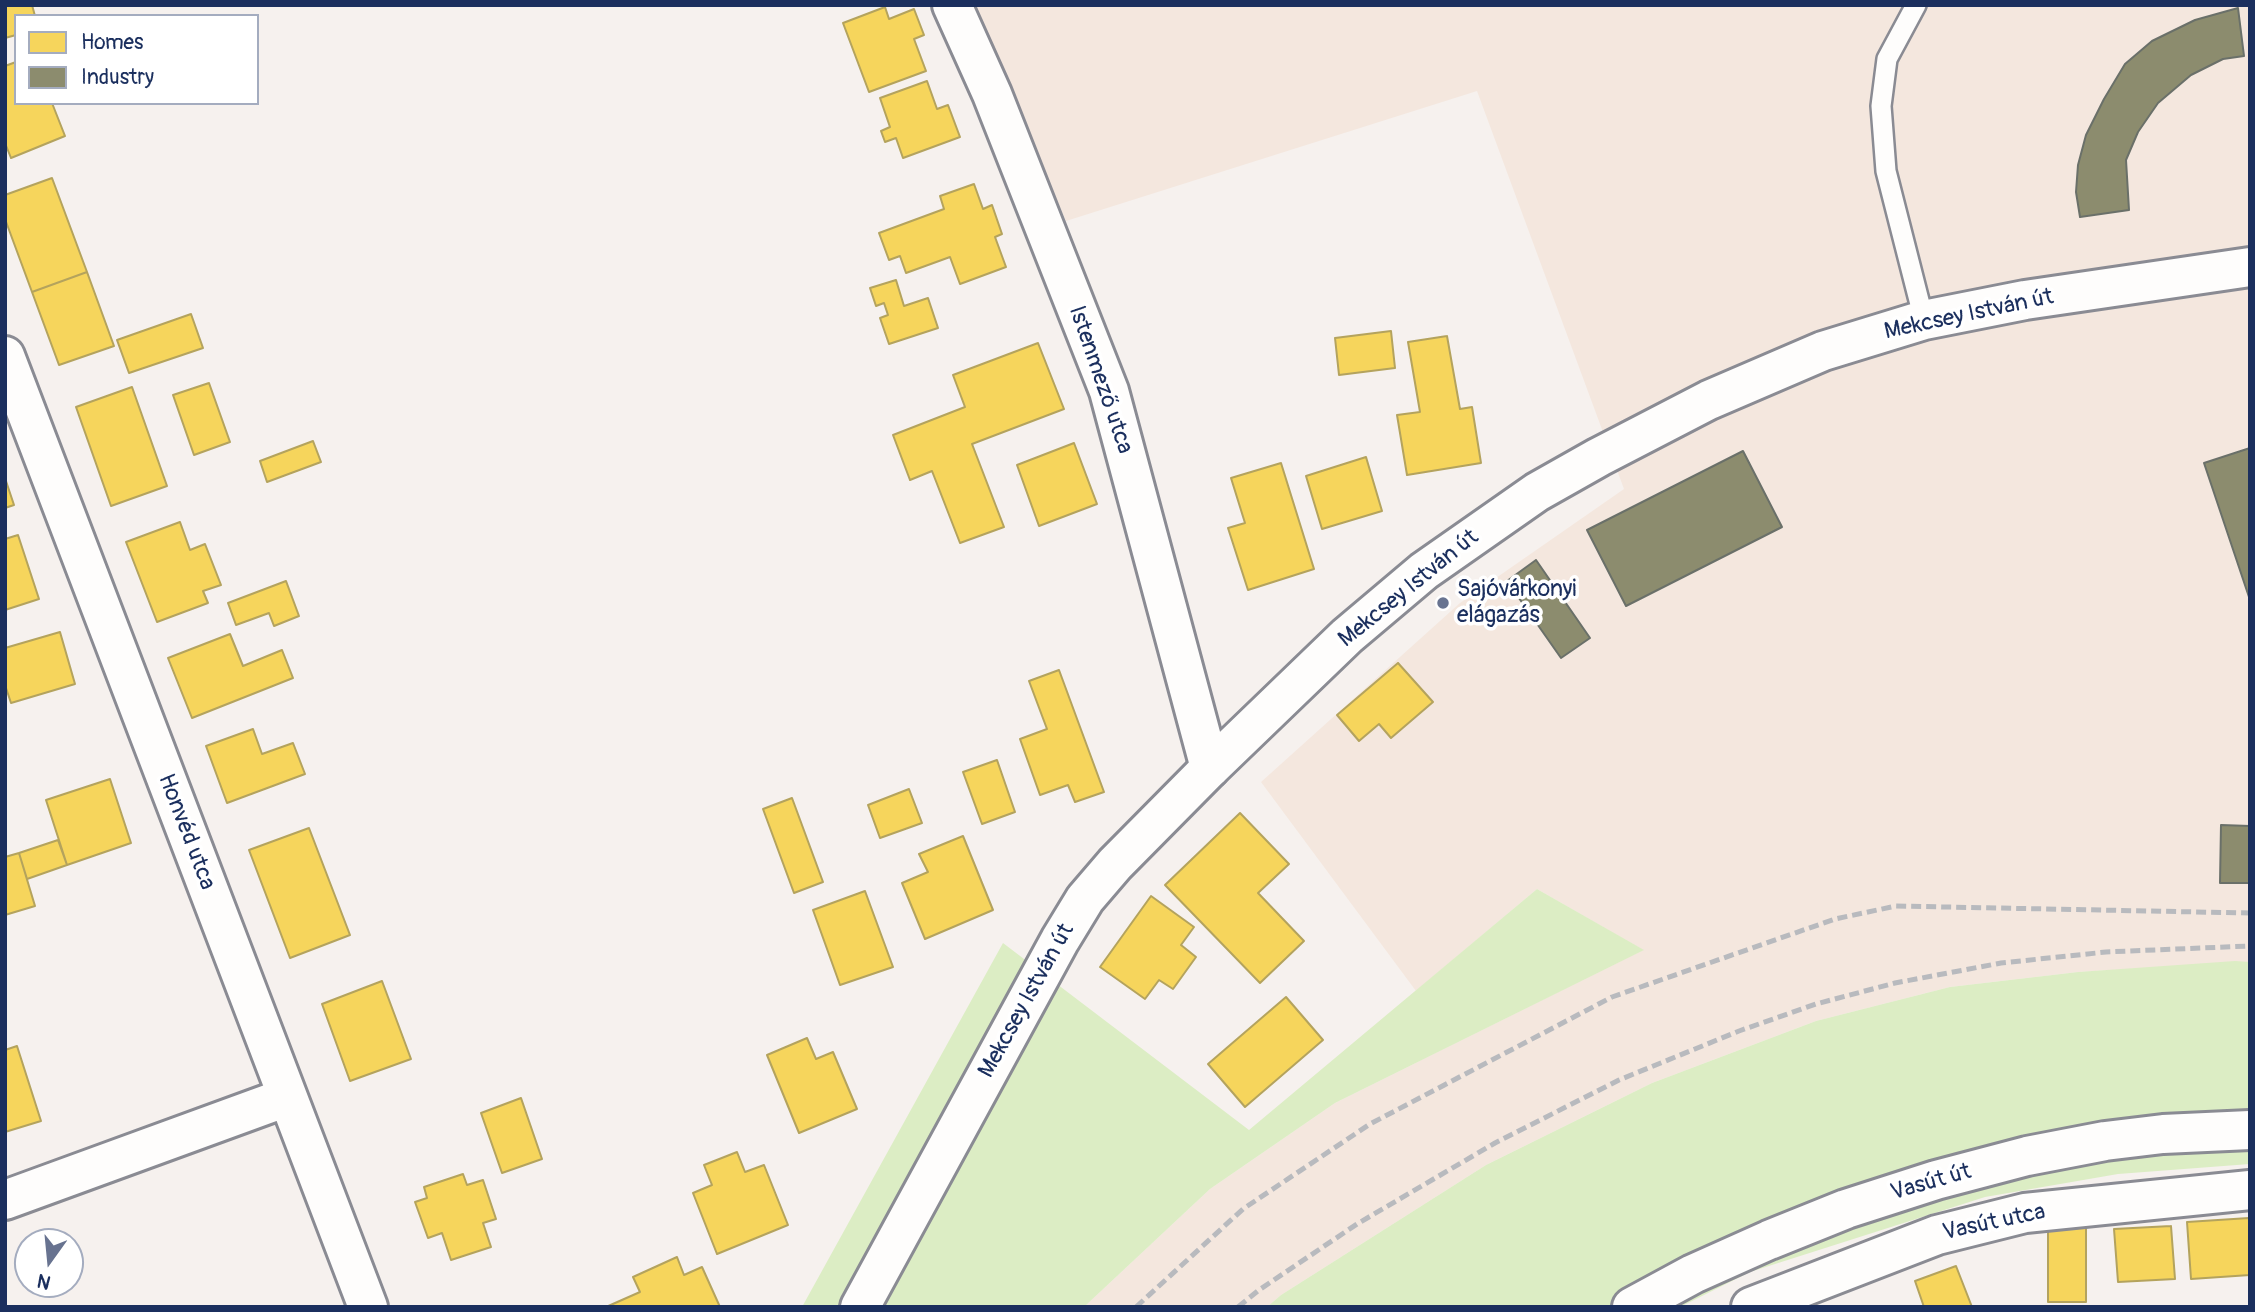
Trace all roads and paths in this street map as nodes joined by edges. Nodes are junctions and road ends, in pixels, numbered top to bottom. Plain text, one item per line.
1 (952, 5) edge
2 (1916, 5) edge
3 (2250, 267) edge
4 (1924, 320) junction
5 (5, 356) edge
6 (1210, 768) junction
7 (287, 1097) junction
8 (2250, 1130) edge
9 (2250, 1191) edge
10 (5, 1200) edge
11 (368, 1307) edge
12 (860, 1307) edge
13 (1632, 1307) edge
14 (1751, 1307) edge

1 - 6 street, Istenmező utca
2 - 4 lane
3 - 4 street, Mekcsey István út
4 - 6 street, Mekcsey István út
5 - 7 street, Honvéd utca
6 - 12 street, Mekcsey István út
7 - 10 street
7 - 11 street, Honvéd utca
8 - 13 street, Vasút út
9 - 14 street, Vasút utca

